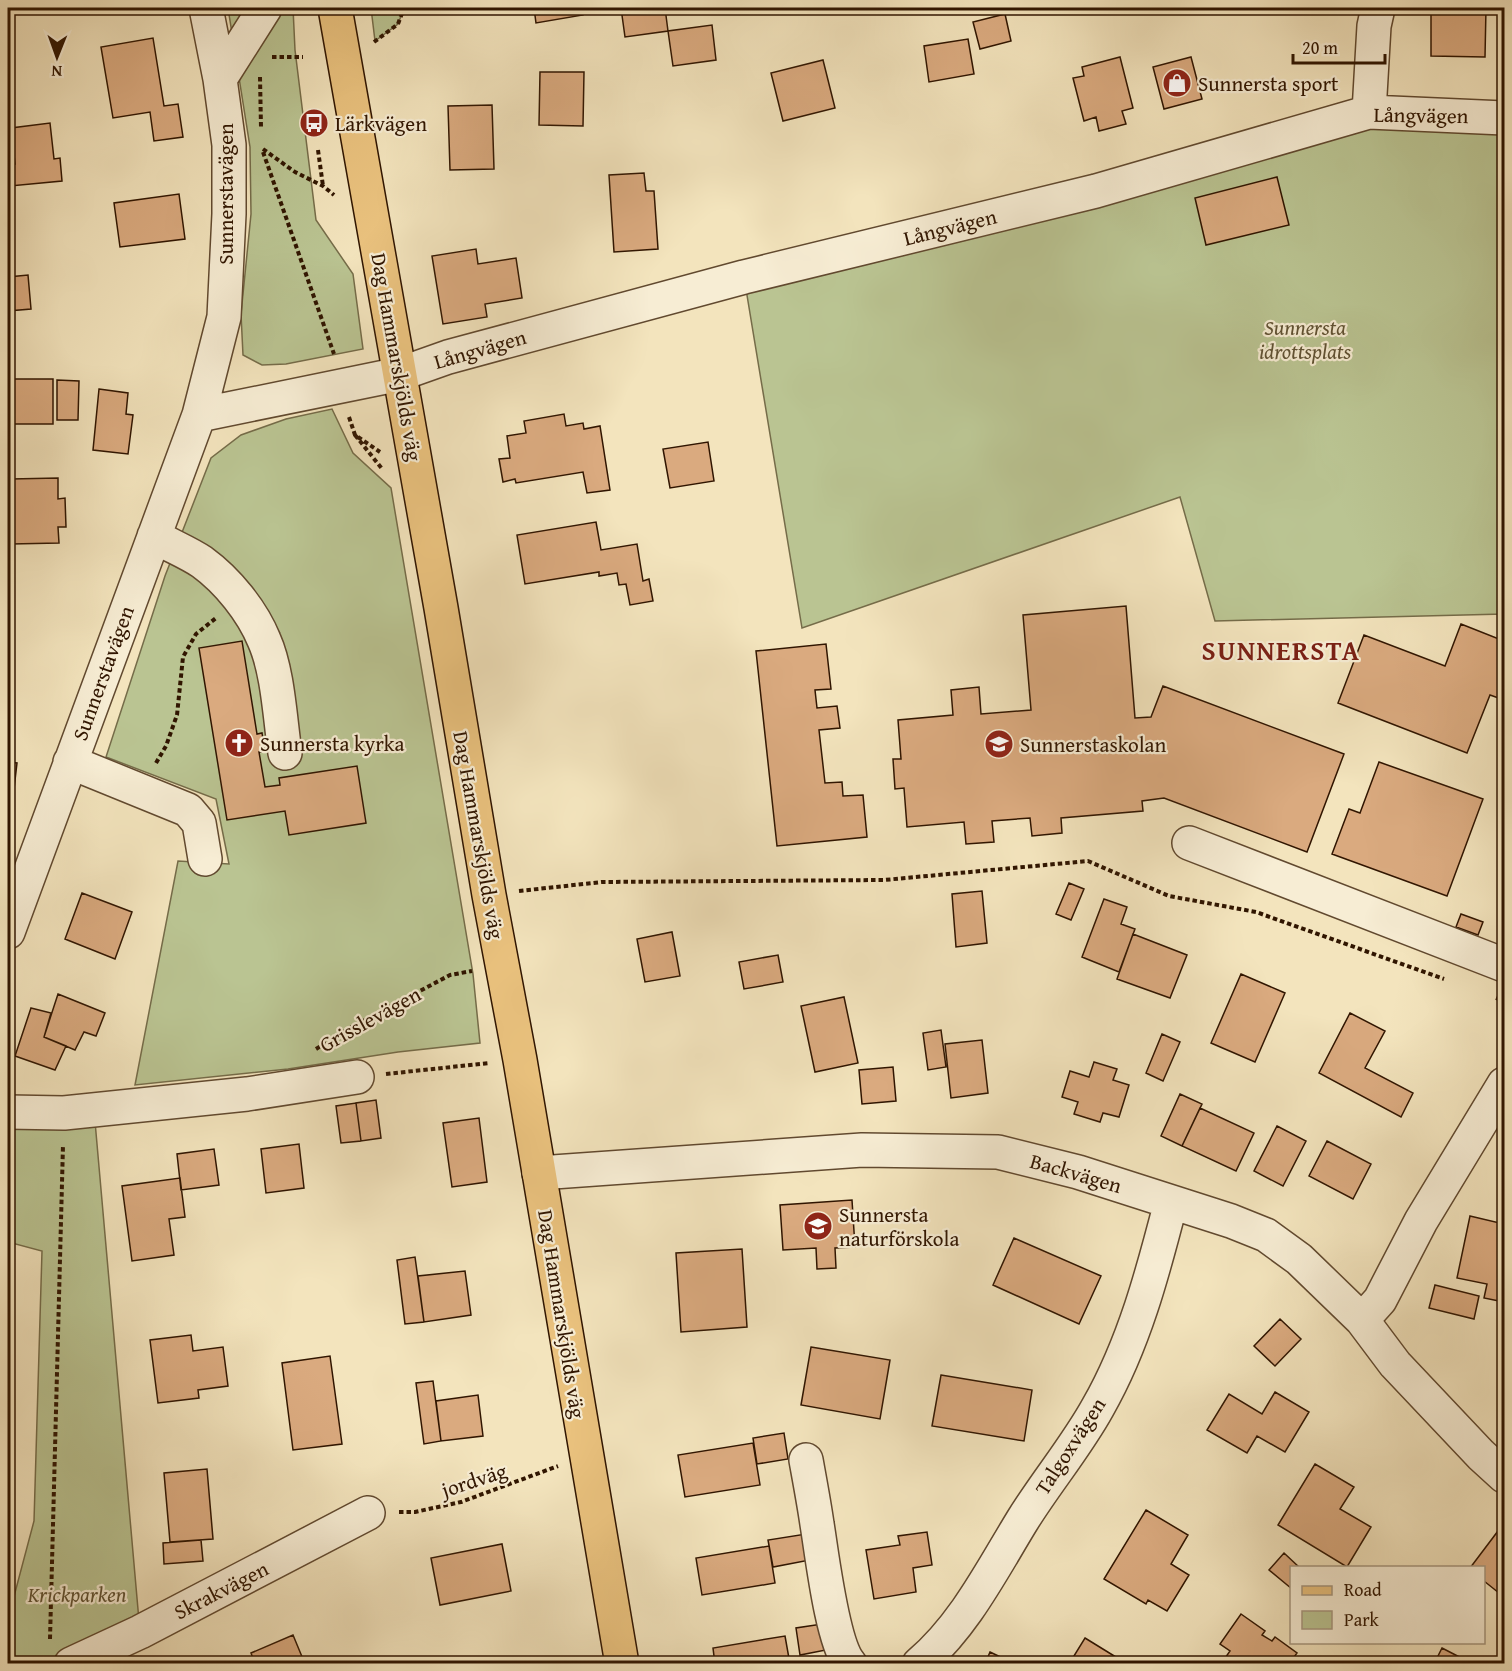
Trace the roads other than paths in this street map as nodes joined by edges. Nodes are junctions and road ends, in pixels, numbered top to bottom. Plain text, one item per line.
1 (206, 8) edge
2 (265, 8) edge
3 (335, 8) edge
4 (1377, 8) edge
5 (220, 80) junction
6 (1369, 112) junction
7 (1504, 118) edge
8 (400, 374) junction
9 (199, 415) junction
10 (153, 536) junction
11 (285, 753) dead end
12 (70, 762) junction
13 (1189, 843) dead end
14 (205, 859) dead end
15 (8, 932) edge
16 (1498, 954) edge
17 (357, 1077) road end
18 (1504, 1084) edge
19 (8, 1112) edge
20 (539, 1173) junction
21 (1172, 1202) junction
22 (1362, 1320) junction
23 (806, 1460) dead end
24 (1504, 1476) edge
25 (368, 1513) road end
26 (61, 1652) edge
27 (622, 1664) edge
28 (850, 1664) edge
29 (919, 1664) edge

1 - 5 street, Sunnerstavägen
2 - 5 street
3 - 8 main road, Dag Hammarskjölds väg
4 - 6 street
5 - 9 street, Sunnerstavägen
6 - 7 street, Långvägen
6 - 8 street, Långvägen
8 - 9 street
8 - 20 main road, Dag Hammarskjölds väg
9 - 10 street, Sunnerstavägen
10 - 11 street
10 - 12 street, Sunnerstavägen
12 - 14 street
12 - 15 street, Sunnerstavägen
13 - 16 street
17 - 19 street, Grisslevägen
18 - 22 street
20 - 21 street, Backvägen
20 - 27 main road, Dag Hammarskjölds väg
21 - 22 street, Backvägen
21 - 29 street, Talgoxvägen
22 - 24 street, Backvägen
23 - 28 street
25 - 26 street, Skrakvägen

